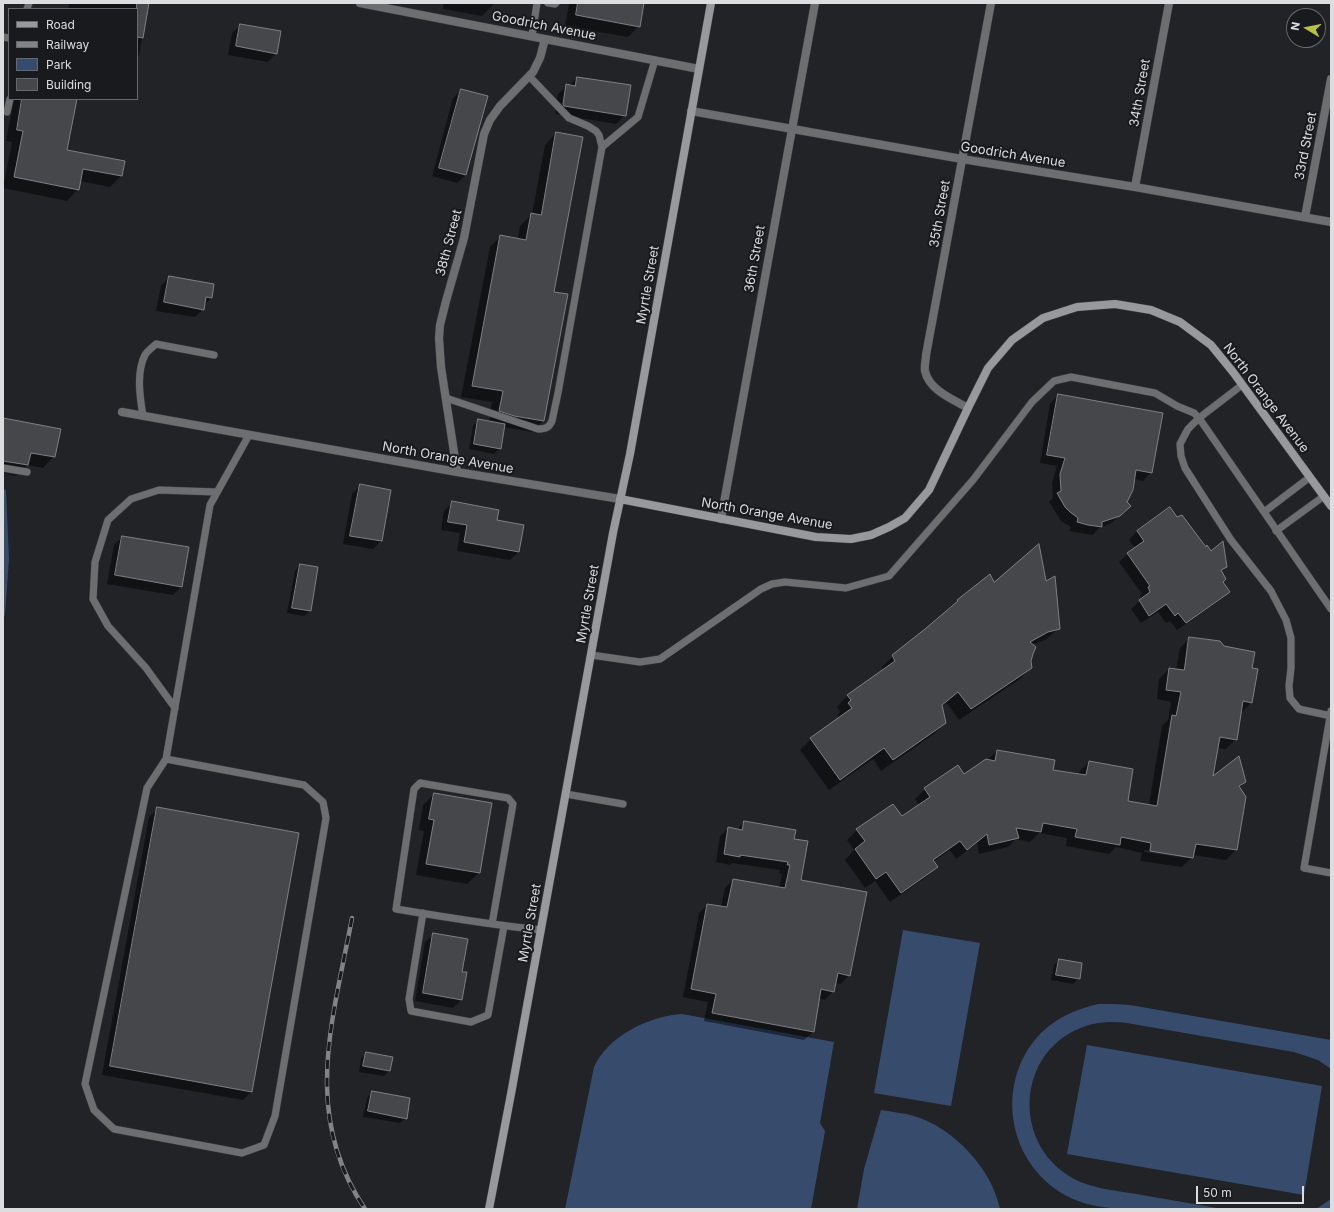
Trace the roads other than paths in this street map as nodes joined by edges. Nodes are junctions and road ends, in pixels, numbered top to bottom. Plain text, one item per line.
1 (360, 3) edge
2 (537, 3) edge
3 (548, 3) edge
4 (556, 3) edge
5 (711, 3) edge
6 (815, 3) edge
7 (991, 3) edge
8 (1169, 3) edge
9 (532, 36) junction
10 (545, 39) junction
11 (655, 60) junction
12 (699, 69) junction
13 (530, 76) junction
14 (1331, 79) edge
15 (10, 100) edge
16 (691, 111) junction
17 (8, 112) dead end
18 (791, 128) junction
19 (602, 147) junction
20 (962, 159) junction
21 (1135, 187) junction
22 (1305, 217) junction
23 (1331, 222) edge
24 (214, 354) dead end
25 (1242, 385) junction
26 (446, 398) junction
27 (968, 408) junction
28 (122, 412) dead end
29 (143, 416) junction
30 (1199, 418) junction
31 (249, 435) junction
32 (3, 468) edge
33 (27, 472) dead end
34 (457, 472) junction
35 (1310, 477) junction
36 (216, 492) junction
37 (1324, 496) junction
38 (620, 499) junction
39 (1331, 506) edge
40 (1264, 512) junction
41 (721, 519) junction
42 (1276, 531) junction
43 (1331, 609) edge
44 (591, 655) junction
45 (175, 708) junction
46 (1331, 714) edge
47 (166, 759) junction
48 (566, 794) junction
49 (623, 804) dead end
50 (1331, 873) edge
51 (423, 913) junction
52 (492, 924) junction
53 (504, 926) junction
54 (541, 930) junction
55 (489, 1209) edge

1 - 9 street, Goodrich Avenue
2 - 9 lane
3 - 4 lane
5 - 12 street, Myrtle Street
6 - 18 street, 36th Street
7 - 20 street, 35th Street
8 - 21 street, 34th Street
9 - 10 street, Goodrich Avenue
10 - 11 street, Goodrich Avenue
10 - 13 street, 38th Street
11 - 12 street, Goodrich Avenue
11 - 19 lane
12 - 16 street, Myrtle Street
13 - 19 lane
13 - 26 street, 38th Street
14 - 22 street, 33rd Street
15 - 17 lane
16 - 18 street, Goodrich Avenue
16 - 38 street, Myrtle Street
18 - 20 street, Goodrich Avenue
18 - 41 street, 36th Street
19 - 26 lane
20 - 21 street, Goodrich Avenue
20 - 27 street, 35th Street
21 - 22 street, Goodrich Avenue
22 - 23 street, Goodrich Avenue
24 - 29 lane
25 - 27 street, North Orange Avenue
25 - 30 lane
25 - 35 street, North Orange Avenue
26 - 34 street, 38th Street
27 - 41 street, North Orange Avenue
28 - 29 street, North Orange Avenue
29 - 31 street, North Orange Avenue
30 - 40 lane
30 - 44 lane
30 - 46 lane
31 - 34 street, North Orange Avenue
31 - 36 lane
32 - 33 lane
34 - 38 street, North Orange Avenue
35 - 37 street, North Orange Avenue
35 - 40 lane
36 - 45 lane
36 - 45 lane
37 - 39 street, North Orange Avenue
37 - 42 lane
38 - 41 street, North Orange Avenue
38 - 44 street, Myrtle Street
40 - 42 lane
42 - 43 lane
44 - 48 street, Myrtle Street
45 - 47 lane
46 - 50 lane
47 - 47 lane
48 - 49 lane
48 - 54 street, Myrtle Street
51 - 52 lane
51 - 52 lane
51 - 53 lane
52 - 53 lane
53 - 54 lane
54 - 55 street, Myrtle Street

